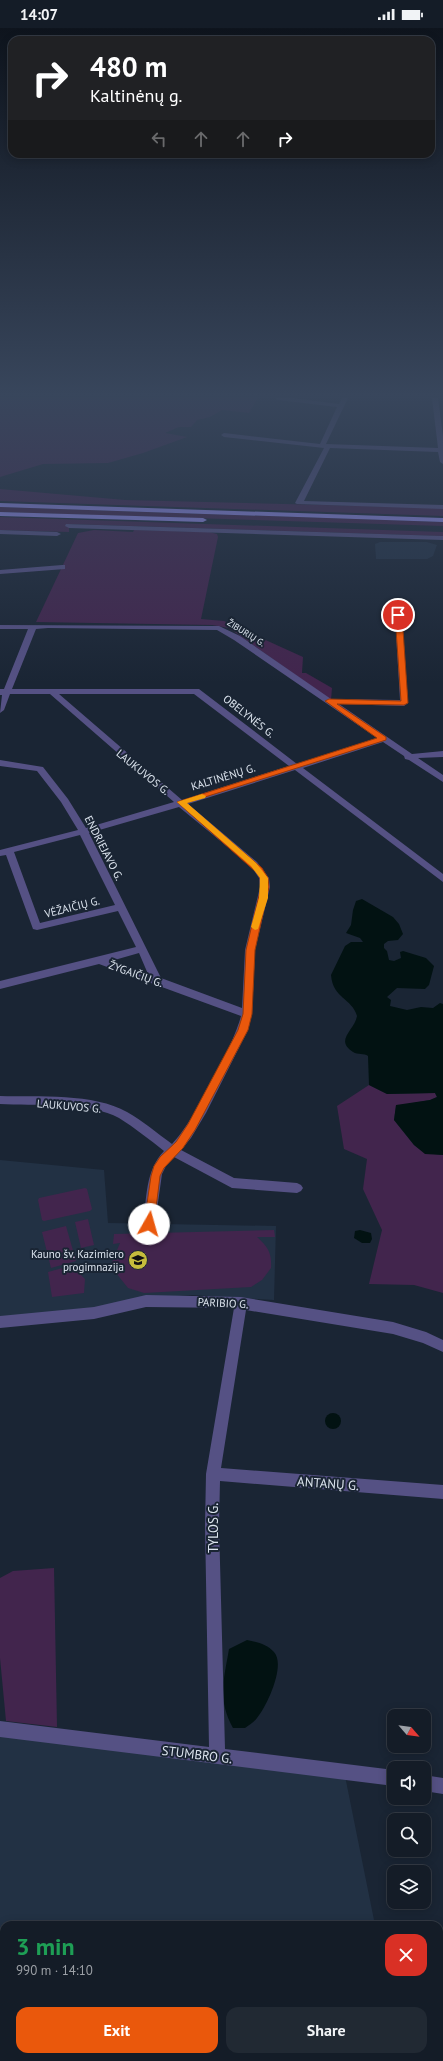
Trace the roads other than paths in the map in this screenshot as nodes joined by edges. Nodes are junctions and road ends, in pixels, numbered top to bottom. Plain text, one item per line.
1 (303, 493) edge
2 (0, 505) edge
3 (443, 508) edge
4 (0, 514) edge
5 (443, 520) edge
6 (69, 526) dead end
7 (443, 528) edge
8 (0, 532) edge
9 (57, 534) dead end
10 (443, 538) edge
11 (62, 567) dead end
12 (0, 572) edge
13 (397, 602) dead end
14 (33, 626) junction
15 (0, 627) edge
16 (4, 692) edge
17 (52, 692) junction
18 (329, 701) junction
19 (0, 710) edge
20 (383, 739) junction
21 (443, 754) edge
22 (408, 757) junction
23 (0, 763) edge
24 (295, 767) junction
25 (443, 779) edge
26 (181, 802) junction
27 (83, 831) junction
28 (4, 852) edge
29 (443, 879) edge
30 (121, 907) junction
31 (142, 948) junction
32 (99, 960) junction
33 (156, 980) junction
34 (0, 985) edge
35 (247, 1014) junction
36 (0, 1100) edge
37 (173, 1151) junction
38 (297, 1188) dead end
39 (149, 1224) dead end
40 (241, 1303) junction
41 (0, 1322) edge
42 (443, 1346) edge
43 (213, 1474) junction
44 (443, 1492) edge
45 (0, 1728) edge
46 (217, 1756) junction
47 (387, 1777) edge
48 (431, 1784) edge
49 (443, 1786) edge

1 - 3 street
2 - 5 highway
4 - 7 highway
6 - 10 street
8 - 9 street
11 - 12 street
13 - 18 street
14 - 15 street, ŽIBURIŲ G.
14 - 16 street
14 - 18 street, ŽIBURIŲ G.
16 - 17 street, OBELYNĖS G.
16 - 19 street
17 - 24 street, OBELYNĖS G.
17 - 26 street, LAUKUVOS G.
18 - 20 street, ŽIBURIŲ G.
20 - 22 street, ŽIBURIŲ G.
20 - 24 street, KALTINĖNŲ G.
21 - 22 street
22 - 25 street, ŽIBURIŲ G.
23 - 27 street, ENDRIEJAVO G.
24 - 26 street, KALTINĖNŲ G.
24 - 29 street, OBELYNĖS G.
26 - 27 street, KALTINĖNŲ G.
26 - 35 street, LAUKUVOS G.
27 - 28 street, KALTINĖNŲ G.
27 - 30 street, ENDRIEJAVO G.
28 - 30 street, VĖŽAIČIŲ G.
30 - 31 street, ENDRIEJAVO G.
31 - 32 street
31 - 33 street, ENDRIEJAVO G.
32 - 33 street, ŽYGAIČIŲ G.
32 - 34 street, ŽYGAIČIŲ G.
33 - 35 street, ŽYGAIČIŲ G.
35 - 37 street, LAUKUVOS G.
36 - 37 street, LAUKUVOS G.
37 - 38 street, LAUKUVOS G.
37 - 39 street, LAUKUVOS G.
40 - 41 street, PARIBIO G.
40 - 42 street, PARIBIO G.
40 - 43 street, TYLOS G.
43 - 44 street, ANTANŲ G.
43 - 46 street, TYLOS G.
45 - 46 street, STUMBRO G.
46 - 47 street, STUMBRO G.
48 - 49 street

